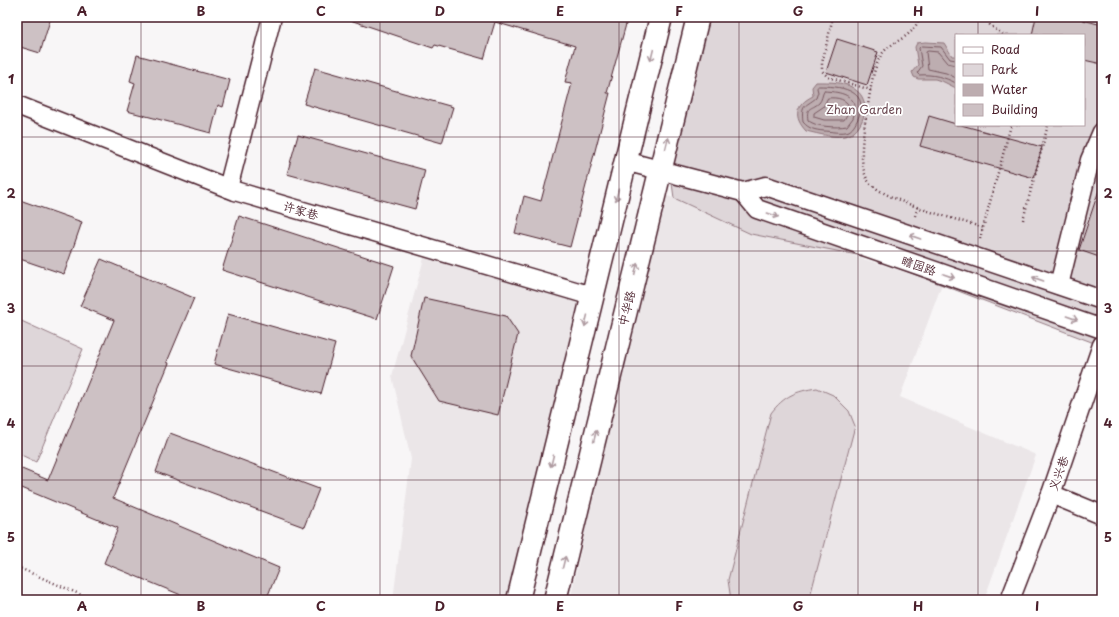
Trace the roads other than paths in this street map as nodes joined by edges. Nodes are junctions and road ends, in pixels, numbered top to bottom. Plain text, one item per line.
1 (272, 17) edge
2 (661, 17) edge
3 (698, 17) edge
4 (17, 105) edge
5 (1102, 132) edge
6 (625, 161) junction
7 (228, 188) junction
8 (743, 192) junction
9 (1059, 285) junction
10 (592, 296) junction
11 (1102, 300) edge
12 (1101, 332) edge
13 (1051, 494) junction
14 (1102, 515) edge
15 (518, 600) edge
16 (555, 600) edge
17 (1010, 600) edge

1 - 7 street
2 -> 6 main road
16 -> 3 main road, 中华路
4 - 7 street, 许家巷
5 - 9 street
6 - 8 street
6 -> 10 main road
7 - 10 street, 许家巷
9 -> 8 street
8 -> 12 street, 瞻园路
9 - 11 street
10 -> 15 main road
12 - 13 street, 义兴巷
13 - 14 street
13 - 17 street, 义兴巷

